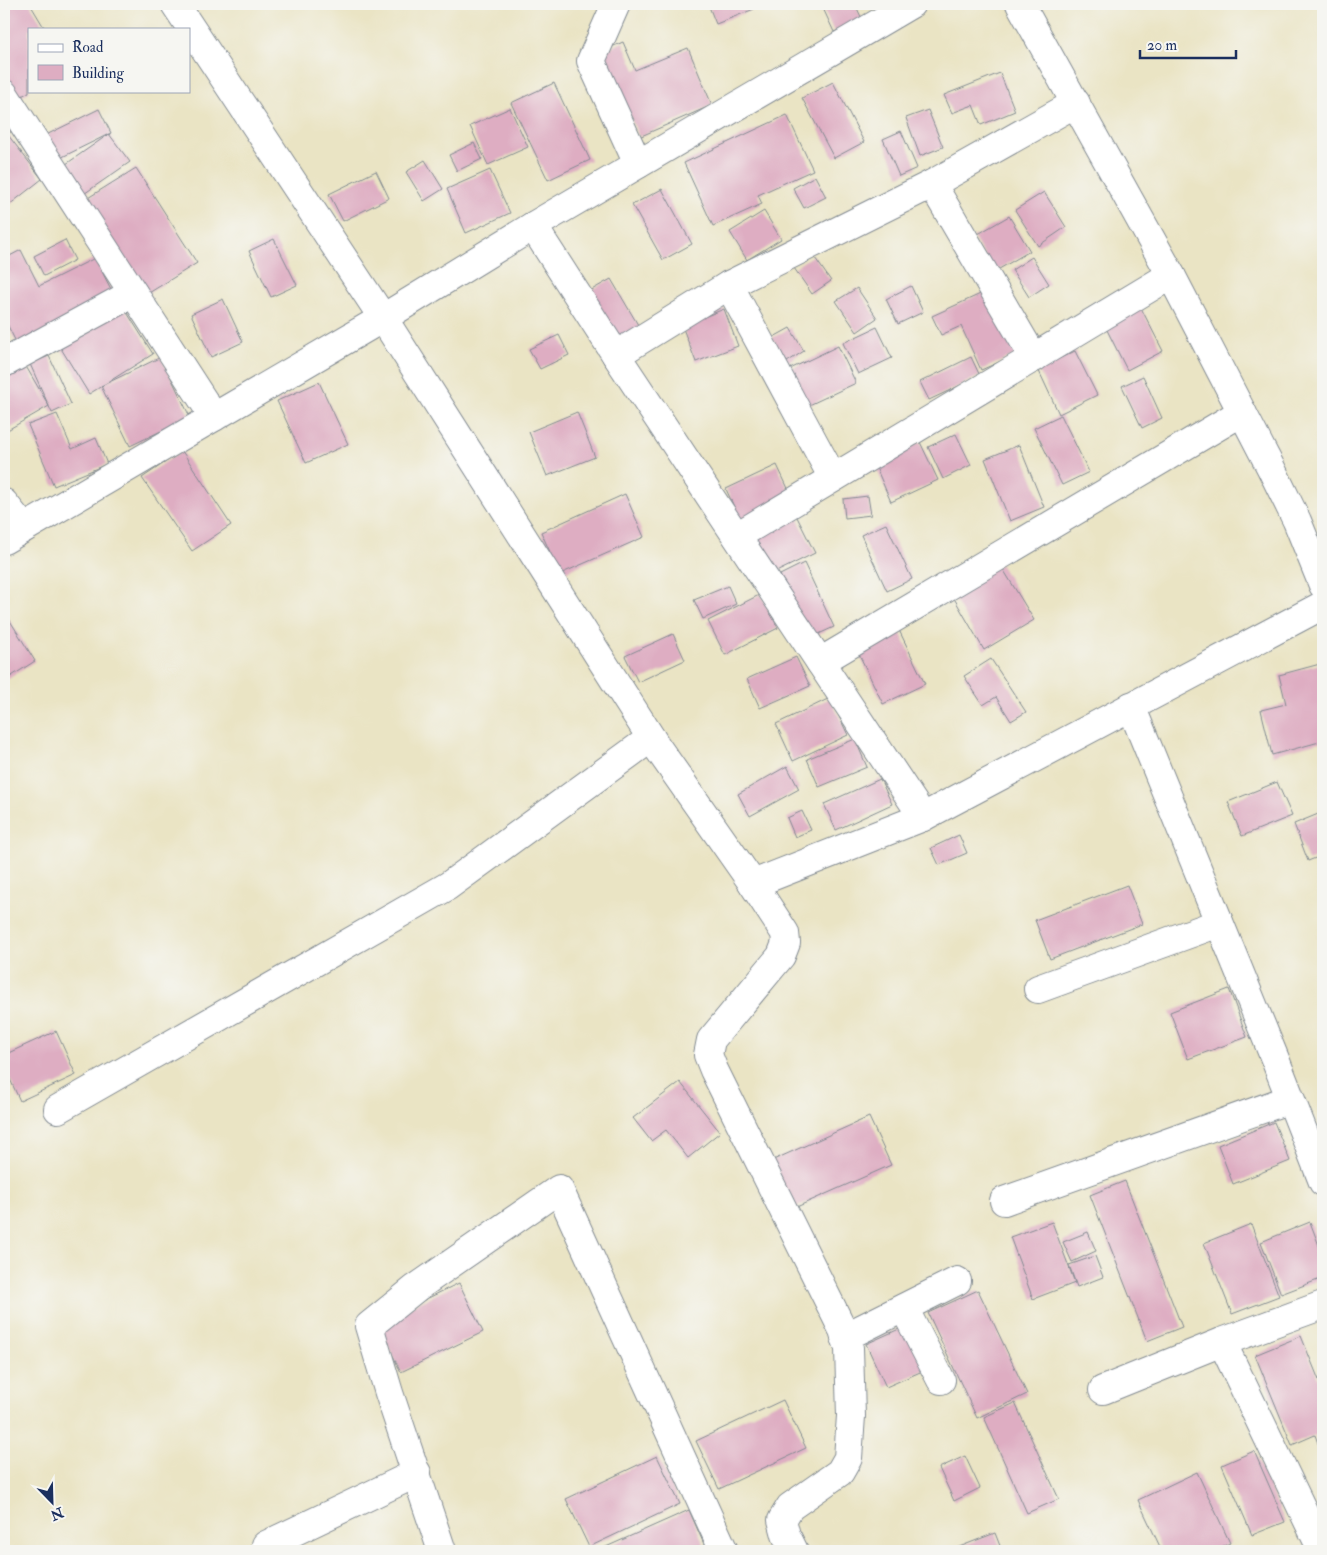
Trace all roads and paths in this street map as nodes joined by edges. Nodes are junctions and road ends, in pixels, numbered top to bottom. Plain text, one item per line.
1 (175, 4) edge
2 (616, 4) edge
3 (911, 4) edge
4 (1020, 4) edge
5 (4, 94) edge
6 (1076, 103) junction
7 (638, 164) junction
8 (932, 184) junction
9 (533, 226) junction
10 (1171, 275) junction
11 (729, 285) junction
12 (133, 293) junction
13 (383, 318) junction
14 (7, 354) edge
15 (616, 355) junction
16 (1034, 358) junction
17 (1242, 412) junction
18 (214, 417) junction
19 (833, 478) junction
20 (4, 502) edge
21 (14, 534) edge
22 (737, 536) junction
23 (1323, 585) edge
24 (1323, 605) edge
25 (820, 662) junction
26 (1131, 706) junction
27 (652, 738) junction
28 (923, 817) junction
29 (753, 884) junction
30 (1219, 923) junction
31 (1038, 990) dead end
32 (1290, 1099) junction
33 (58, 1109) dead end
34 (1323, 1182) edge
35 (1004, 1201) dead end
36 (957, 1281) dead end
37 (1323, 1305) edge
38 (904, 1308) junction
39 (845, 1337) junction
40 (1222, 1342) junction
41 (940, 1380) dead end
42 (1103, 1390) dead end
43 (417, 1473) junction
44 (266, 1544) dead end
45 (1316, 1546) edge
46 (784, 1548) edge
47 (442, 1551) edge
48 (724, 1551) edge

1 - 13 street
2 - 7 street
3 - 7 street
4 - 6 street
5 - 12 street
6 - 8 street
6 - 10 street
7 - 9 street
8 - 11 street
8 - 16 street
9 - 13 street
9 - 15 street
10 - 16 street
10 - 17 street
11 - 15 street
11 - 19 street
12 - 14 street
12 - 18 street
13 - 18 street
13 - 27 street
15 - 22 street
16 - 19 street
17 - 23 street
17 - 25 street
18 - 21 street
19 - 22 street
20 - 21 street
22 - 25 street
24 - 26 street
25 - 28 street
26 - 28 street
26 - 30 street
27 - 29 street
27 - 33 street
28 - 29 street
29 - 39 street
30 - 31 street
30 - 32 street
32 - 34 street
32 - 35 street
36 - 38 street
37 - 40 street
38 - 39 street
38 - 41 street
39 - 46 street
40 - 42 street
40 - 45 street
43 - 44 street
43 - 47 street
43 - 48 street

